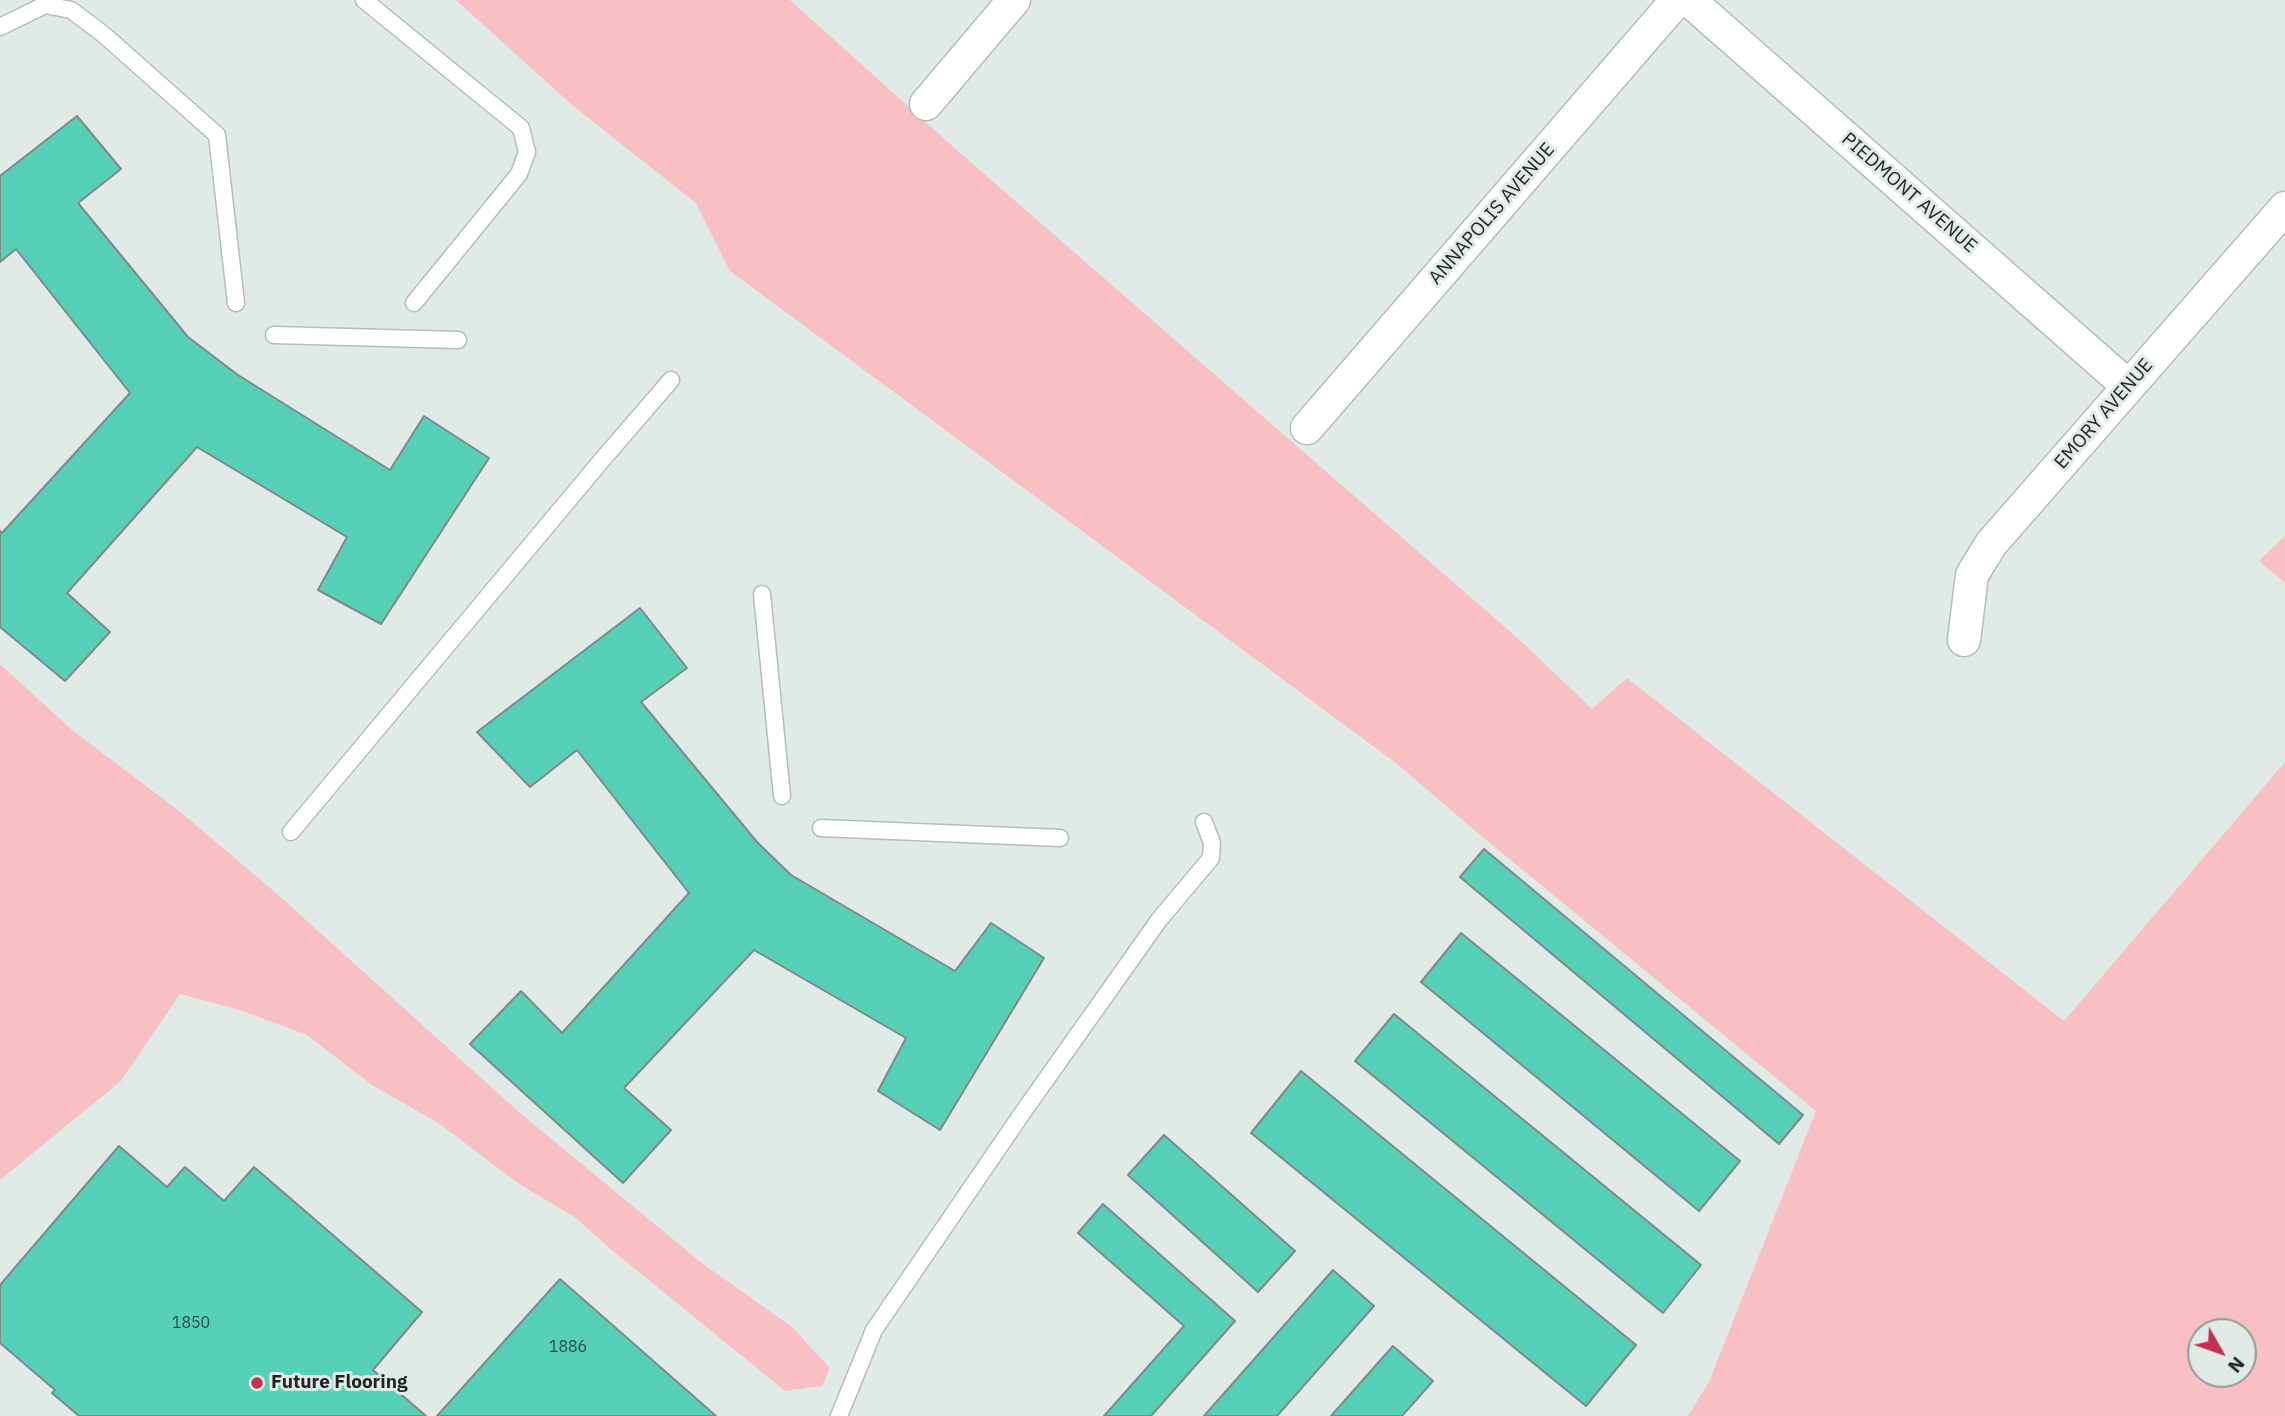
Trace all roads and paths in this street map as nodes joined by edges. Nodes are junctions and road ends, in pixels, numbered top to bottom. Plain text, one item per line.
1 (365, 0) edge
2 (1014, 0) edge
3 (1677, 0) edge
4 (1689, 0) edge
5 (0, 27) edge
6 (926, 104) dead end
7 (2285, 208) edge
8 (236, 303) dead end
9 (414, 303) dead end
10 (274, 335) dead end
11 (458, 340) dead end
12 (671, 380) dead end
13 (2128, 386) junction
14 (1307, 428) dead end
15 (762, 594) dead end
16 (1964, 640) dead end
17 (782, 796) dead end
18 (1204, 821) dead end
19 (821, 828) dead end
20 (291, 832) dead end
21 (1060, 838) dead end
22 (839, 1416) edge

1 - 9 lane
2 - 6 street
3 - 14 street, ANNAPOLIS AVENUE
4 - 13 street, PIEDMONT AVENUE
5 - 8 lane
7 - 13 street, EMORY AVENUE
10 - 11 lane
12 - 20 lane
13 - 16 street, EMORY AVENUE
15 - 17 lane
18 - 22 lane
19 - 21 lane

